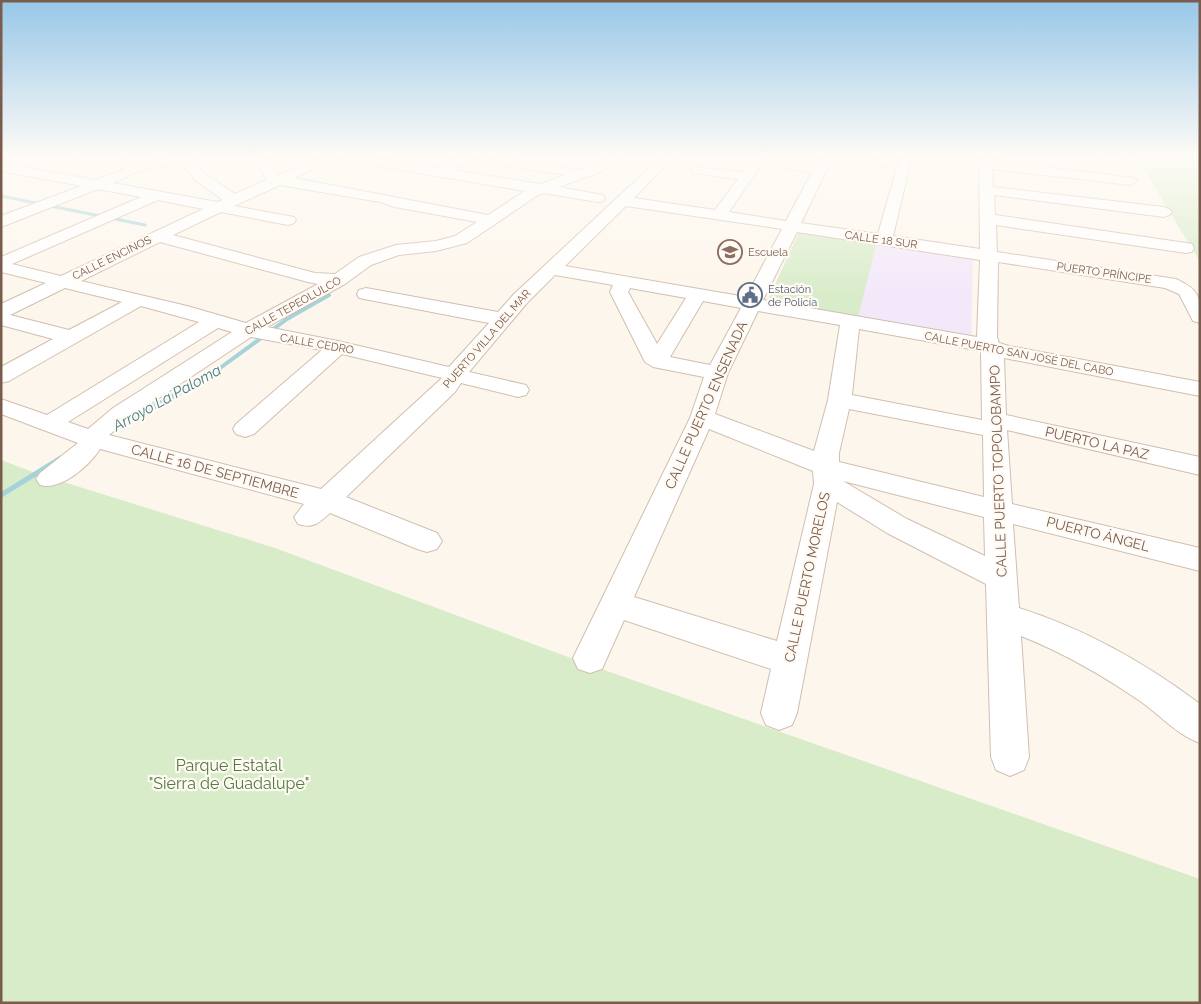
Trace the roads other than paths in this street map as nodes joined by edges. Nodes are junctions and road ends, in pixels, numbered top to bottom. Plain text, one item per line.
1 (51, 203) edge
2 (140, 203) edge
3 (217, 203) edge
4 (395, 203) edge
5 (518, 203) edge
6 (622, 203) edge
7 (636, 203) edge
8 (728, 203) edge
9 (803, 203) edge
10 (894, 203) edge
11 (987, 203) edge
12 (1090, 203) edge
13 (226, 204) junction
14 (410, 204) joint
15 (1, 210) edge
16 (1164, 212) dead end
17 (22, 214) junction
18 (719, 216) junction
19 (988, 219) junction
20 (288, 220) dead end
21 (492, 220) junction
22 (1, 222) edge
23 (792, 226) junction
24 (157, 236) junction
25 (884, 240) junction
26 (360, 248) dead end
27 (1186, 248) dead end
28 (396, 250) junction
29 (989, 256) junction
30 (1, 265) edge
31 (553, 269) junction
32 (339, 280) junction
33 (64, 282) junction
34 (623, 282) junction
35 (366, 294) dead end
36 (697, 294) junction
37 (139, 300) junction
38 (750, 305) junction
39 (1, 312) edge
40 (1200, 318) edge
41 (1, 319) edge
42 (501, 319) junction
43 (216, 321) junction
44 (850, 323) junction
45 (248, 330) junction
46 (71, 337) junction
47 (338, 346) junction
48 (989, 347) junction
49 (658, 360) junction
50 (717, 373) junction
51 (456, 374) junction
52 (1, 376) edge
53 (1200, 389) edge
54 (518, 390) dead end
55 (840, 400) junction
56 (1, 406) edge
57 (702, 418) junction
58 (50, 423) junction
59 (994, 425) junction
60 (245, 429) dead end
61 (94, 439) junction
62 (1200, 466) edge
63 (826, 476) junction
64 (49, 479) dead end
65 (316, 509) junction
66 (997, 509) junction
67 (427, 541) dead end
68 (1200, 560) edge
69 (1002, 578) junction
70 (615, 604) junction
71 (1005, 617) junction
72 (590, 658) dead end
73 (790, 660) junction
74 (779, 714) dead end
75 (1200, 726) edge
76 (1010, 757) dead end

1 - 17 street
2 - 30 street
3 - 13 street
4 - 14 street
5 - 21 street, CALLE TEPEOLULCO
6 - 31 street, PUERTO VILLA DEL MAR
7 - 18 street, CALLE 18 SUR
8 - 18 street
9 - 23 street, CALLE PUERTO ENSENADA
10 - 25 street
11 - 19 street, CALLE PUERTO TOPOLOBAMPO
12 - 16 street
13 - 20 street
13 - 24 street, CALLE ENCINOS
14 - 21 street
15 - 17 street
17 - 22 street
18 - 23 street, CALLE 18 SUR
19 - 27 street
19 - 29 street, CALLE PUERTO TOPOLOBAMPO
21 - 28 street, CALLE TEPEOLULCO
23 - 25 street, CALLE 18 SUR
23 - 38 street, CALLE PUERTO ENSENADA
24 - 32 street
24 - 33 street, CALLE ENCINOS
25 - 29 street, CALLE 18 SUR
26 - 28 street
28 - 32 street, CALLE TEPEOLULCO
29 - 40 street, PUERTO PRÍNCIPE
29 - 48 street, CALLE PUERTO TOPOLOBAMPO
30 - 33 street, CALLE CEDRO
31 - 34 street, CALLE PUERTO SAN JOSÉ DEL CABO
31 - 42 street, PUERTO VILLA DEL MAR
32 - 45 street, CALLE TEPEOLULCO
33 - 37 street, CALLE CEDRO
33 - 39 street, CALLE ENCINOS
34 - 36 street, CALLE PUERTO SAN JOSÉ DEL CABO
34 - 49 street
35 - 42 street
36 - 38 street, CALLE PUERTO SAN JOSÉ DEL CABO
36 - 49 street
37 - 43 street, CALLE CEDRO
37 - 46 street
38 - 44 street, CALLE PUERTO SAN JOSÉ DEL CABO
38 - 50 street, CALLE PUERTO ENSENADA
41 - 46 street
42 - 51 street, PUERTO VILLA DEL MAR
43 - 45 street, CALLE CEDRO
43 - 58 street
44 - 48 street, CALLE PUERTO SAN JOSÉ DEL CABO
44 - 55 street, CALLE PUERTO MORELOS
45 - 47 street, CALLE CEDRO
45 - 61 street, CALLE TEPEOLULCO
46 - 52 street
47 - 51 street, CALLE CEDRO
47 - 60 street
48 - 53 street, CALLE PUERTO SAN JOSÉ DEL CABO
48 - 59 street, CALLE PUERTO TOPOLOBAMPO
49 - 50 street
50 - 57 street, CALLE PUERTO ENSENADA
51 - 54 street, CALLE CEDRO
51 - 65 street, PUERTO VILLA DEL MAR
55 - 59 street, PUERTO LA PAZ
55 - 63 street, CALLE PUERTO MORELOS
56 - 58 street, CALLE 16 DE SEPTIEMBRE
57 - 63 street
57 - 70 street, CALLE PUERTO ENSENADA
58 - 61 street, CALLE 16 DE SEPTIEMBRE
59 - 62 street, PUERTO LA PAZ
59 - 66 street, CALLE PUERTO TOPOLOBAMPO
61 - 64 street, CALLE TEPEOLULCO
61 - 65 street, CALLE 16 DE SEPTIEMBRE
63 - 66 street, PUERTO ÁNGEL
63 - 69 street
63 - 73 street, CALLE PUERTO MORELOS
65 - 67 street, CALLE 16 DE SEPTIEMBRE
66 - 68 street, PUERTO ÁNGEL
66 - 69 street, CALLE PUERTO TOPOLOBAMPO
69 - 71 street, CALLE PUERTO TOPOLOBAMPO
70 - 72 street, CALLE PUERTO ENSENADA
70 - 73 street
71 - 75 street
71 - 76 street, CALLE PUERTO TOPOLOBAMPO
73 - 74 street, CALLE PUERTO MORELOS

